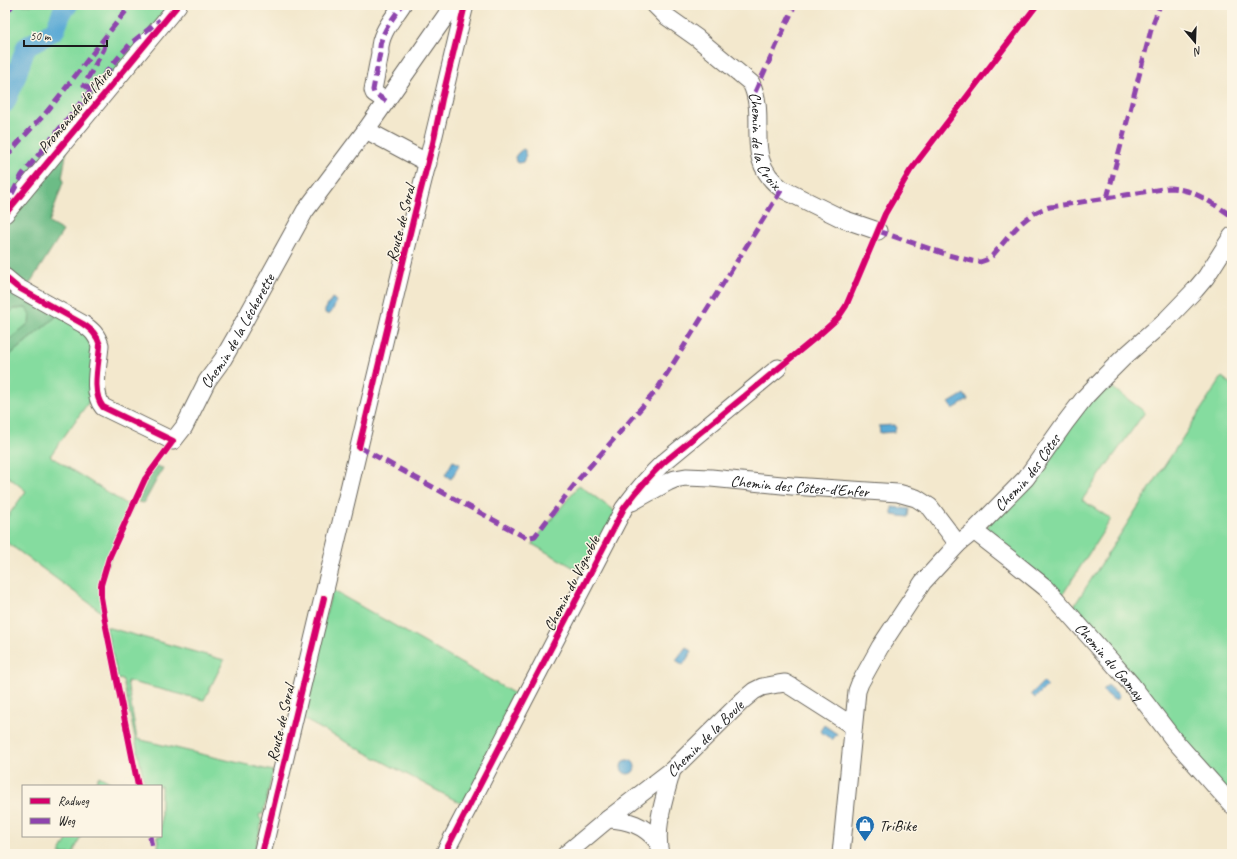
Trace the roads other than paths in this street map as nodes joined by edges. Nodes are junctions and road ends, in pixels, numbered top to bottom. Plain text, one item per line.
1 (178, 5) edge
2 (402, 5) edge
3 (655, 5) edge
4 (457, 7) edge
5 (386, 101) junction
6 (366, 130) junction
7 (428, 163) junction
8 (5, 214) edge
9 (878, 231) dead end
10 (1232, 236) edge
11 (5, 277) edge
12 (778, 368) dead end
13 (627, 504) junction
14 (974, 531) junction
15 (958, 544) junction
16 (853, 726) junction
17 (672, 770) junction
18 (1232, 805) edge
19 (608, 819) junction
20 (659, 847) edge
21 (262, 854) edge
22 (444, 854) edge
23 (566, 854) edge
24 (841, 854) edge

1 - 8 street, Promenade de l'Aire
2 - 5 street
3 - 9 street, Chemin de la Croix
4 - 5 street, Chemin de la Lécherette
4 - 7 street, Route de Soral
5 - 6 street, Chemin de la Lécherette
6 - 7 street
6 - 11 street, Chemin de la Lécherette
7 - 21 street, Route de Soral
10 - 14 street, Chemin des Côtes
12 - 13 street, Chemin du Vignoble
13 - 15 street, Chemin des Côtes-d'Enfer
13 - 22 street, Chemin du Vignoble
14 - 15 street, Chemin des Côtes
14 - 18 street, Chemin du Gamay
15 - 16 street, Chemin des Côtes
16 - 17 street, Chemin de la Boule
16 - 24 street, Chemin des Côtes
17 - 19 street, Chemin de la Boule
17 - 20 street
19 - 20 street
19 - 23 street, Chemin de la Boule

